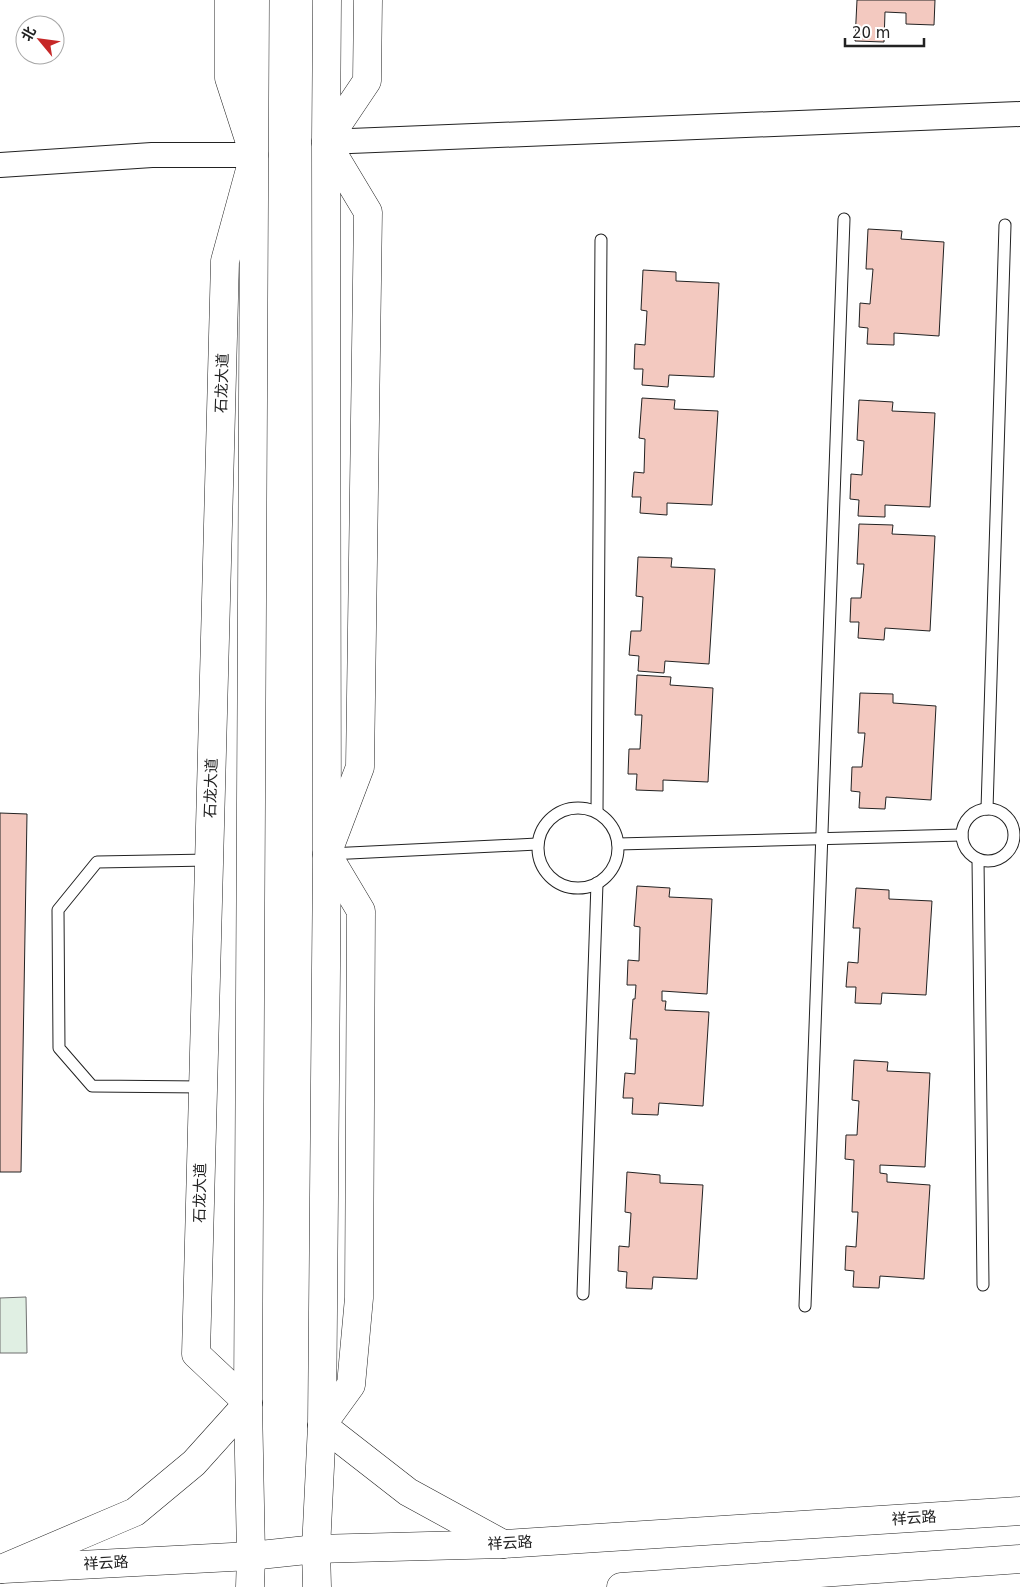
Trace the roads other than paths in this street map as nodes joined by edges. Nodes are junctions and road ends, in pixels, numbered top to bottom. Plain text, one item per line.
1 (230, 0) edge
2 (255, 0) edge
3 (327, 0) edge
4 (368, 0) edge
5 (1020, 114) edge
6 (326, 142) junction
7 (254, 155) junction
8 (0, 165) edge
9 (844, 219) dead end
10 (1005, 225) dead end
11 (601, 240) dead end
12 (987, 809) junction
13 (597, 812) junction
14 (1017, 834) edge
15 (962, 835) junction
16 (822, 839) junction
17 (537, 844) junction
18 (618, 844) junction
19 (327, 854) junction
20 (978, 859) junction
21 (209, 860) junction
22 (597, 883) junction
23 (203, 1087) junction
24 (983, 1285) dead end
25 (583, 1294) dead end
26 (804, 1306) dead end
27 (248, 1403) junction
28 (322, 1424) junction
29 (1020, 1511) edge
30 (504, 1544) junction
31 (316, 1549) junction
32 (251, 1556) junction
33 (1020, 1559) edge
34 (0, 1569) edge
35 (250, 1587) edge
36 (317, 1587) edge
37 (621, 1587) edge

1 - 7 main road, 石龙大道
2 - 7 main road, 石龙大道
3 - 6 main road
4 - 6 main road
5 - 6 street
6 - 19 main road
6 - 19 main road
7 - 8 street
7 - 21 main road, 石龙大道
7 - 27 main road, 石龙大道
9 - 16 lane
10 - 12 lane
11 - 13 lane
12 - 14 lane
12 - 15 lane
13 - 17 lane
13 - 18 lane
14 - 20 lane
15 - 16 lane
15 - 20 lane
16 - 18 lane
16 - 26 lane
17 - 19 lane
17 - 22 lane
18 - 22 lane
19 - 28 main road
19 - 28 main road
20 - 24 lane
21 - 23 main road, 石龙大道
21 - 23 lane
22 - 25 lane
23 - 27 main road, 石龙大道
27 - 32 main road, 石龙大道
27 - 34 main road
28 - 30 main road
28 - 31 main road
29 - 30 main road, 祥云路
30 - 31 main road, 祥云路
31 - 32 main road, 祥云路
31 - 36 main road
32 - 34 main road, 祥云路
32 - 35 main road, 石龙大道
33 - 37 main road

